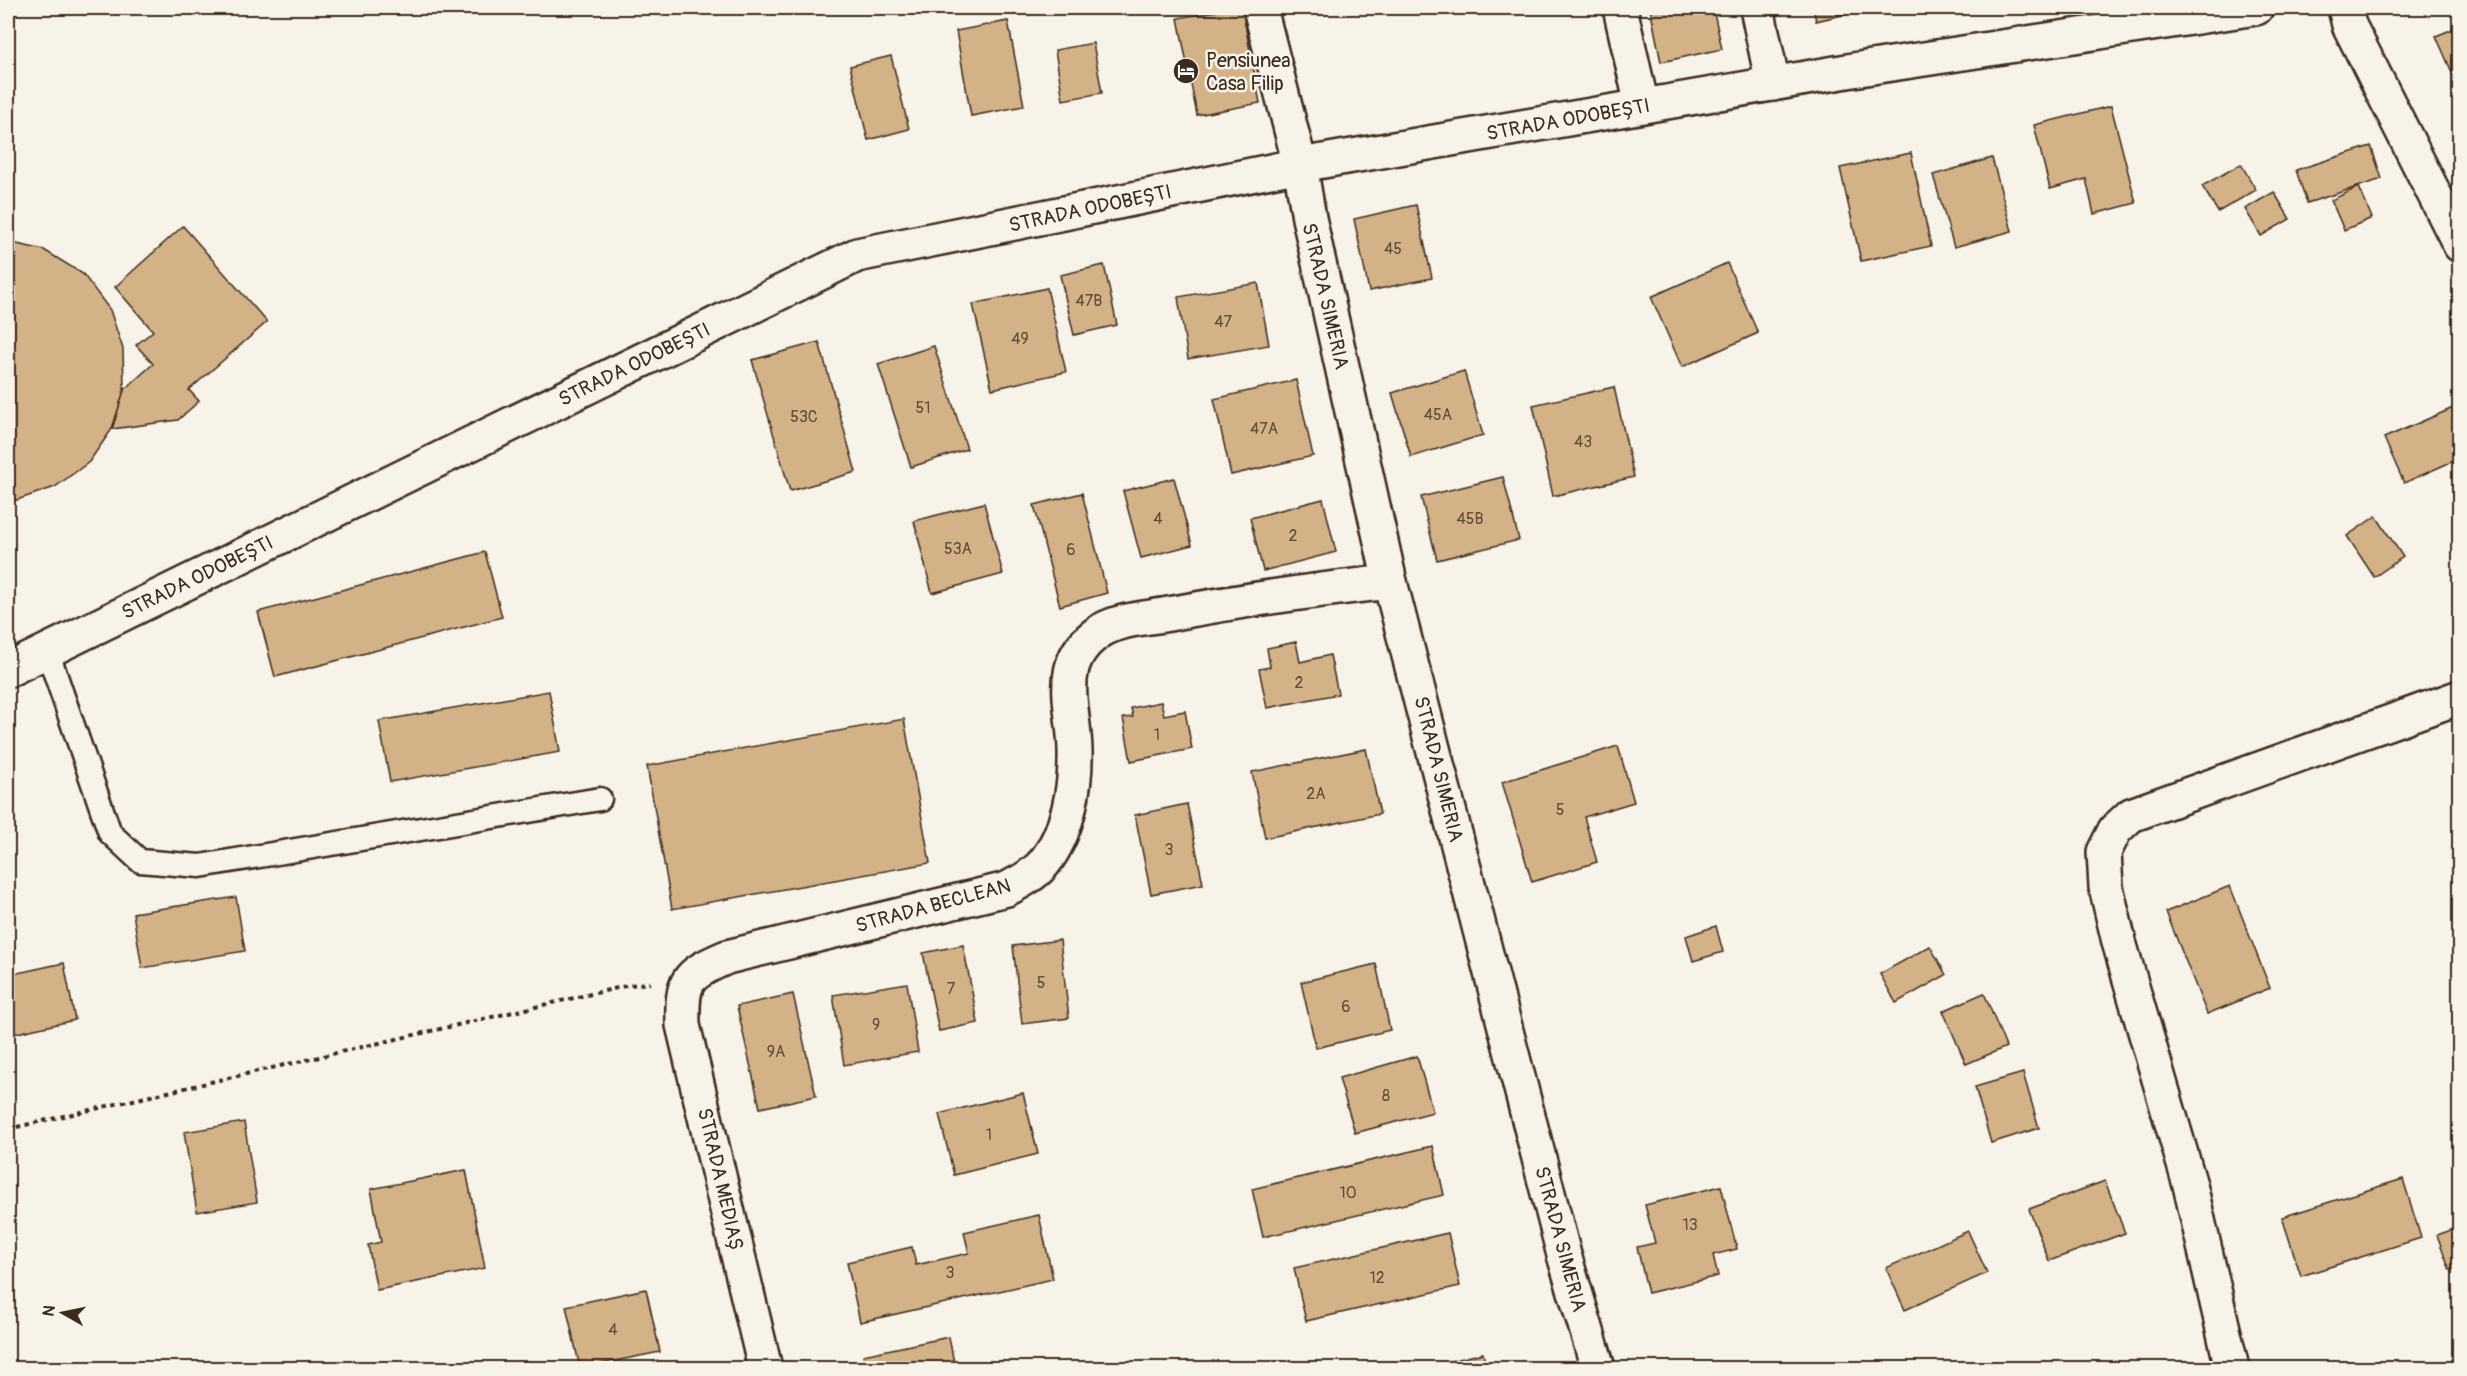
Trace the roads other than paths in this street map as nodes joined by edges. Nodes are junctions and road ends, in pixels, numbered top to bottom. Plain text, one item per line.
1 (1260, 8) edge
2 (1620, 8) edge
3 (1757, 8) edge
4 (2256, 8) edge
5 (2345, 8) edge
6 (1773, 84) junction
7 (1642, 106) junction
8 (1300, 165) junction
9 (2460, 245) edge
10 (1390, 582) junction
11 (46, 650) junction
12 (8, 670) edge
13 (2460, 696) edge
14 (600, 799) dead end
15 (684, 990) joint
16 (765, 1368) edge
17 (1598, 1368) edge
18 (2232, 1368) edge

1 - 8 street, STRADA SIMERIA
2 - 7 street
3 - 6 street
4 - 6 street, STRADA ODOBEȘTI
5 - 9 street
6 - 7 street, STRADA ODOBEȘTI
7 - 8 street, STRADA ODOBEȘTI
8 - 10 street, STRADA SIMERIA
8 - 11 street, STRADA ODOBEȘTI
10 - 15 street, STRADA BECLEAN
10 - 17 street, STRADA SIMERIA
11 - 12 street, STRADA ODOBEȘTI
11 - 14 lane
13 - 18 street
15 - 16 street, STRADA MEDIAȘ

